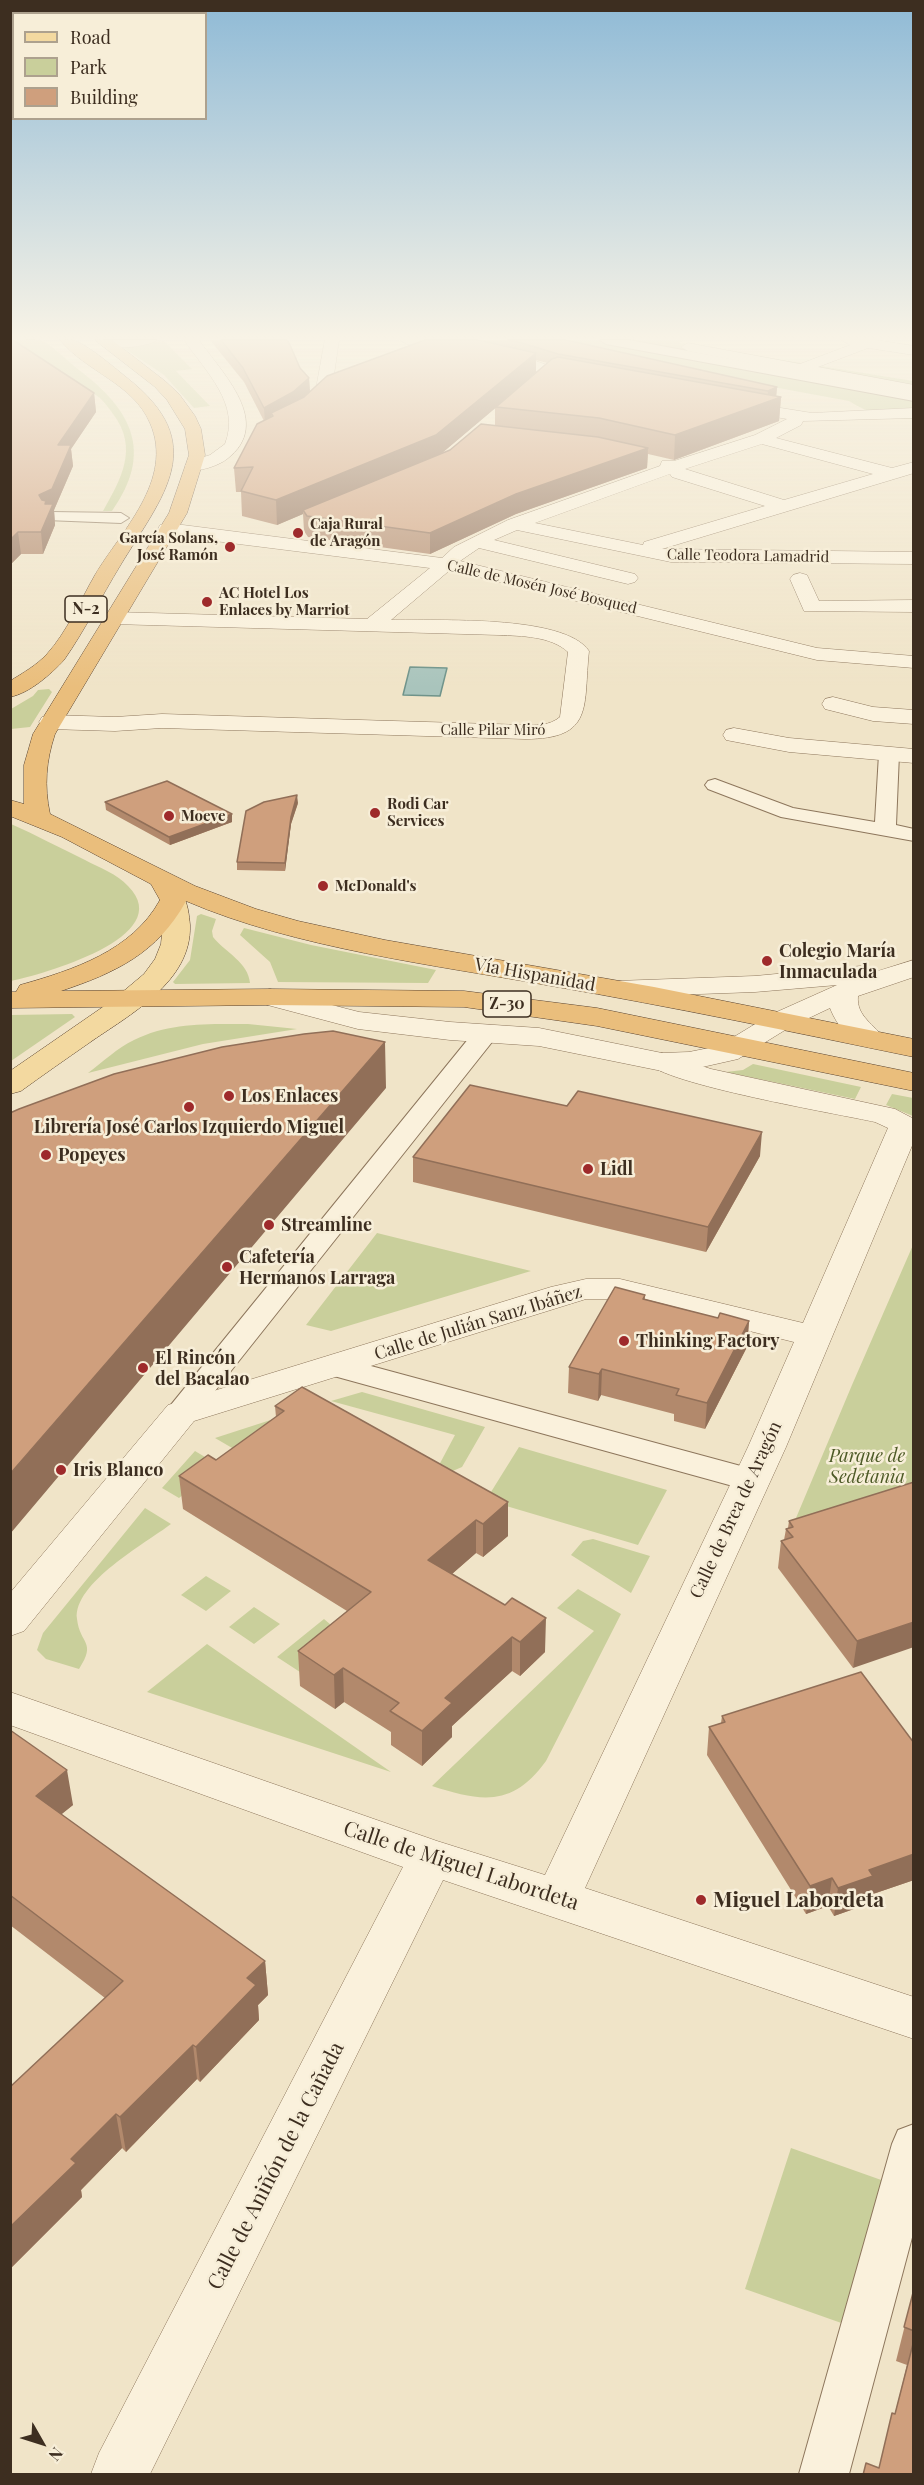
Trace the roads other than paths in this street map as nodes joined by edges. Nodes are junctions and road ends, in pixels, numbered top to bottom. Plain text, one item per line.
1 (164, 456) edge
2 (197, 456) edge
3 (220, 456) edge
4 (708, 456) edge
5 (828, 456) edge
6 (638, 458) edge
7 (194, 466) junction
8 (914, 466) edge
9 (675, 467) junction
10 (890, 473) junction
11 (786, 507) junction
12 (52, 517) edge
13 (514, 524) junction
14 (126, 527) junction
15 (167, 529) junction
16 (288, 529) edge
17 (261, 540) junction
18 (477, 542) junction
19 (641, 551) junction
20 (671, 556) junction
21 (914, 558) edge
22 (446, 564) junction
23 (628, 578) junction
24 (800, 579) dead end
25 (590, 598) junction
26 (914, 606) edge
27 (818, 607) junction
28 (113, 618) junction
29 (372, 625) junction
30 (775, 644) junction
31 (914, 662) edge
32 (10, 691) edge
33 (833, 704) dead end
34 (914, 717) edge
35 (51, 722) junction
36 (734, 735) dead end
37 (889, 754) junction
38 (914, 756) edge
39 (715, 785) dead end
40 (22, 812) edge
41 (885, 829) junction
42 (914, 835) edge
43 (167, 890) junction
44 (914, 968) edge
45 (616, 989) junction
46 (844, 991) junction
47 (270, 997) junction
48 (10, 998) edge
49 (131, 1000) junction
50 (780, 1021) junction
51 (450, 1031) junction
52 (487, 1032) junction
53 (872, 1040) junction
54 (342, 1042) edge
55 (740, 1047) junction
56 (914, 1048) edge
57 (662, 1062) junction
58 (914, 1082) edge
59 (10, 1085) edge
60 (898, 1121) joint
61 (814, 1336) junction
62 (334, 1366) junction
63 (181, 1413) junction
64 (751, 1480) junction
65 (10, 1621) edge
66 (10, 1708) edge
67 (431, 1858) junction
68 (557, 1898) junction
69 (914, 2018) edge
70 (914, 2144) edge
71 (120, 2475) edge
72 (824, 2475) edge

1 - 14 highway, N-2
2 - 7 highway, N-2
3 - 7 street
4 - 9 street
5 - 10 street
6 - 9 street
7 - 15 highway, N-2
8 - 10 street
9 - 11 street
9 - 13 street
10 - 11 street
11 - 19 street
12 - 14 street
13 - 18 street
13 - 19 street, Calle Teodora Lamadrid
14 - 15 highway
14 - 32 highway, N-2
15 - 17 street, Calle de Mosén José Bosqued
15 - 28 highway, N-2
16 - 17 street
17 - 22 street, Calle de Mosén José Bosqued
18 - 22 street
18 - 23 street
19 - 20 street, Calle Teodora Lamadrid
20 - 21 street, Calle Teodora Lamadrid
20 - 23 street
22 - 25 street, Calle de Mosén José Bosqued
22 - 29 street
23 - 25 street
24 - 27 street
25 - 30 street, Calle de Mosén José Bosqued
26 - 27 street
27 - 30 street
28 - 29 street, Calle Pilar Miró
28 - 35 highway, N-2
29 - 35 street, Calle Pilar Miró
30 - 31 street, Calle de Mosén José Bosqued
33 - 34 street
35 - 40 highway, N-2
36 - 37 street
37 - 38 street
37 - 41 street
39 - 41 street
40 - 43 highway, Vía Hispanidad / Z-30
41 - 42 street
43 - 45 highway, Vía Hispanidad / Z-30
43 - 48 highway, Vía Hispanidad / Z-30
43 - 49 main road
44 - 45 street
44 - 46 street
45 - 50 highway, Vía Hispanidad / Z-30
46 - 50 street
46 - 53 street
47 - 49 highway, Vía Hispanidad / Z-30
47 - 51 street, Vía Hispanidad
47 - 55 highway, Vía Hispanidad / Z-30
48 - 49 highway, Vía Hispanidad / Z-30
49 - 59 main road
50 - 53 highway, Vía Hispanidad / Z-30
50 - 55 street
51 - 52 street, Vía Hispanidad
51 - 54 street
52 - 57 street, Vía Hispanidad
52 - 63 street
53 - 56 highway, Vía Hispanidad / Z-30
55 - 57 street
55 - 58 highway, Vía Hispanidad / Z-30
57 - 60 street, Vía Hispanidad
60 - 61 street, Calle de Brea de Aragón
61 - 62 street, Calle de Julián Sanz Ibáñez
61 - 64 street, Calle de Brea de Aragón
62 - 63 street, Calle de Julián Sanz Ibáñez
62 - 64 street
63 - 65 street
64 - 68 street, Calle de Brea de Aragón
66 - 67 street, Calle de Miguel Labordeta
67 - 68 street, Calle de Miguel Labordeta
67 - 71 street, Calle de Aniñón de la Cañada
68 - 69 street, Calle de Miguel Labordeta
70 - 72 street

